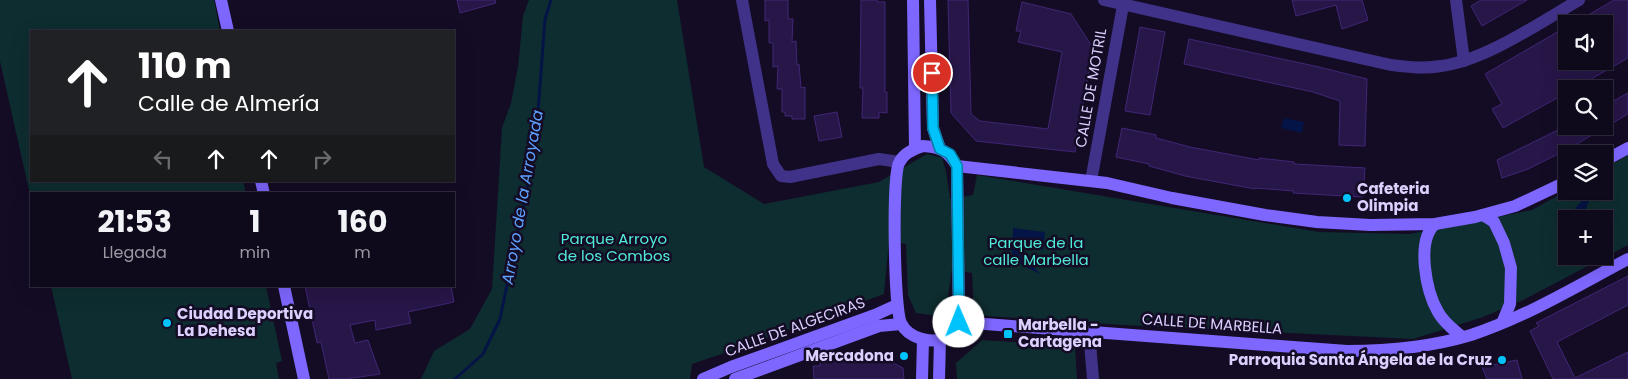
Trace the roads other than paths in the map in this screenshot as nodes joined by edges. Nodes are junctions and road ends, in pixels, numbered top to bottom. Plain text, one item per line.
1 (221, 0) edge
2 (742, 0) edge
3 (913, 0) edge
4 (930, 0) edge
5 (1104, 0) edge
6 (1456, 0) edge
7 (1579, 0) edge
8 (1123, 2) edge
9 (228, 30) edge
10 (1464, 61) junction
11 (915, 148) junction
12 (1628, 148) edge
13 (940, 149) junction
14 (1613, 156) edge
15 (899, 162) junction
16 (957, 166) junction
17 (1091, 181) junction
18 (1558, 186) edge
19 (1483, 215) junction
20 (1435, 224) junction
21 (1628, 259) edge
22 (284, 287) edge
23 (897, 305) junction
24 (1503, 321) junction
25 (959, 322) junction
26 (901, 324) junction
27 (1089, 331) junction
28 (1462, 337) junction
29 (923, 340) junction
30 (940, 340) junction
31 (304, 379) edge
32 (704, 379) edge
33 (735, 379) edge
34 (922, 379) edge
35 (939, 379) edge
36 (1093, 379) edge

1 - 9 street
2 - 15 street
3 - 11 street
4 - 13 street
5 - 8 street
6 - 10 street
7 - 10 street
8 - 10 street
8 - 17 street, CALLE DE MOTRIL
11 - 13 street
11 - 15 street
12 - 14 street
13 - 16 street
15 - 23 street
16 - 17 street
16 - 25 street
17 - 20 street
18 - 19 street
19 - 20 street
19 - 24 street
20 - 28 street
21 - 24 street, CALLE DE MARBELLA
22 - 31 street
23 - 26 street
23 - 32 street, CALLE DE ALGECIRAS
24 - 28 street, CALLE DE MARBELLA
25 - 27 street, CALLE DE MARBELLA
25 - 30 street
26 - 29 street
26 - 33 street, CALLE DE ALGECIRAS
27 - 28 street, CALLE DE MARBELLA
27 - 36 street
29 - 30 street
29 - 34 street
30 - 35 street

